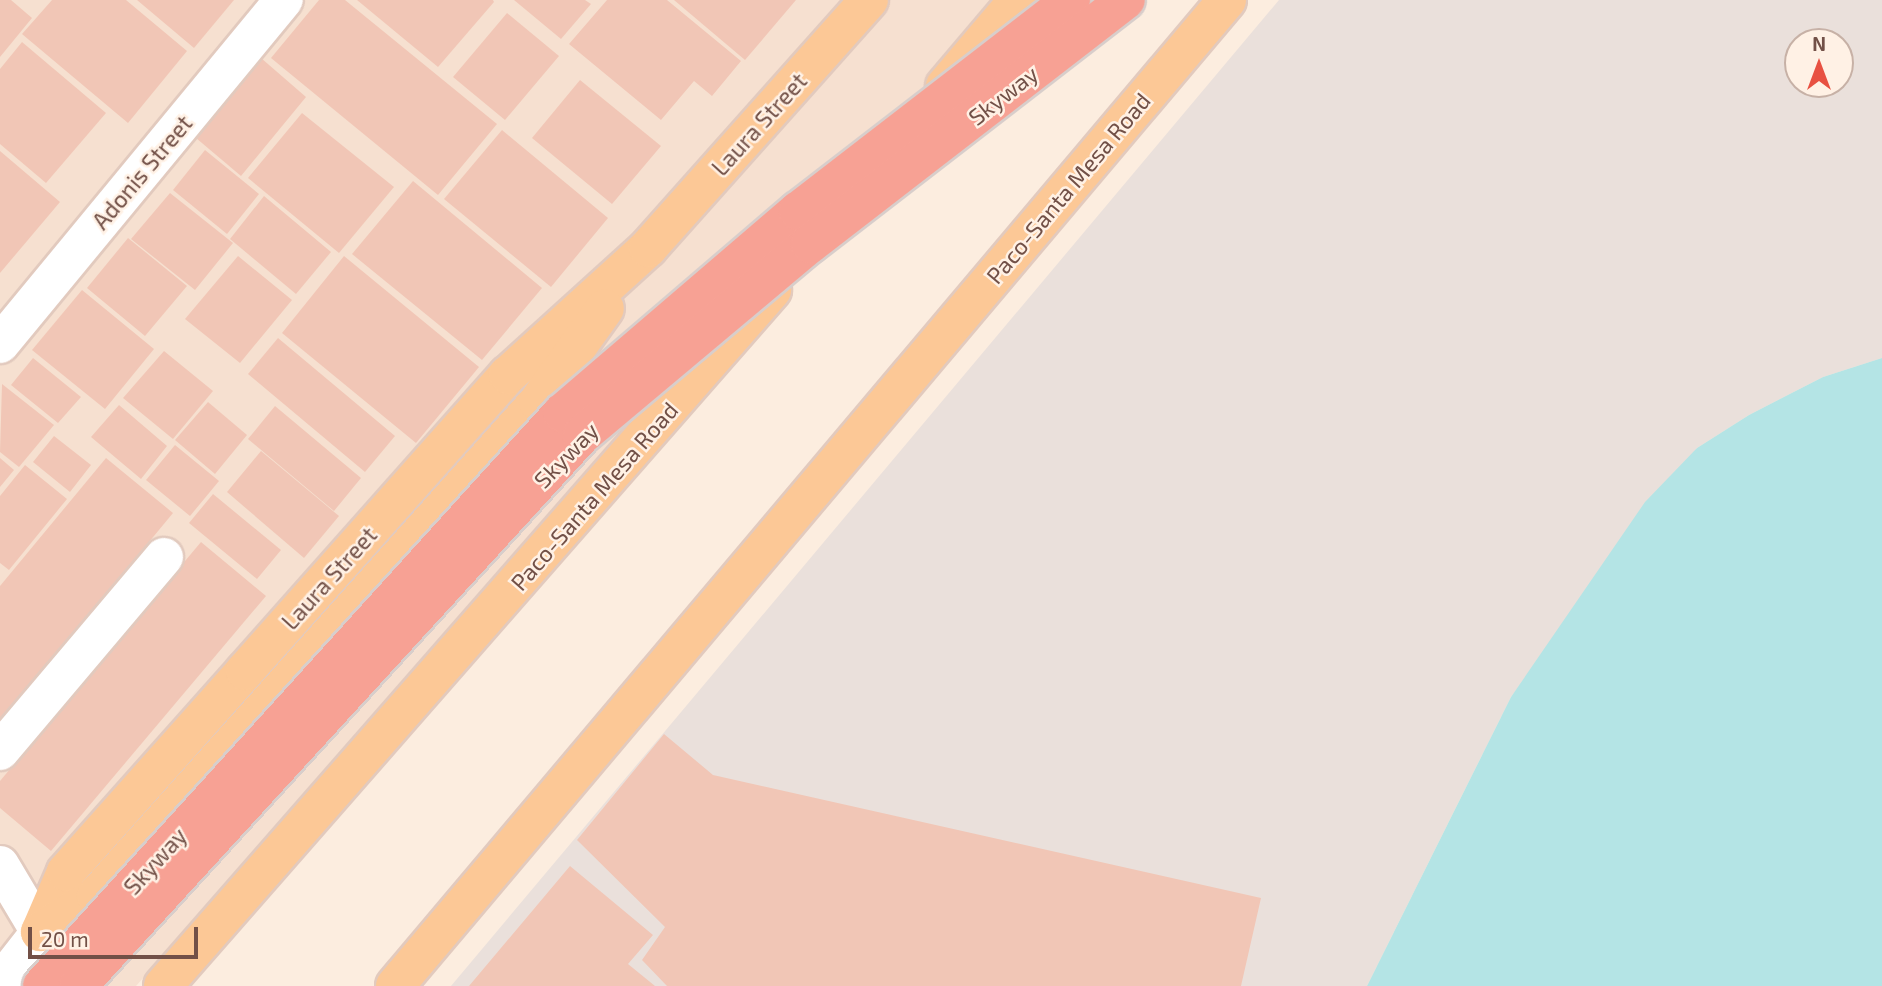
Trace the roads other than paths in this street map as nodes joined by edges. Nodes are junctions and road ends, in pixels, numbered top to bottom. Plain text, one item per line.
1 (284, 0) edge
2 (869, 0) edge
3 (1018, 0) edge
4 (1071, 0) edge
5 (1126, 0) edge
6 (1227, 0) edge
7 (648, 248) junction
8 (0, 344) edge
9 (460, 430) junction
10 (490, 456) junction
11 (164, 557) dead end
12 (347, 559) junction
13 (376, 586) junction
14 (245, 670) junction
15 (275, 696) junction
16 (0, 751) edge
17 (150, 779) junction
18 (179, 804) junction
19 (0, 864) edge
20 (40, 932) junction
21 (0, 984) edge
22 (42, 986) edge
23 (79, 986) edge
24 (163, 986) edge
25 (395, 986) edge

1 - 8 street, Adonis Street
2 - 7 main road, Laura Street
3 - 24 main road, Paco-Santa Mesa Road, bridge
4 - 22 highway, Skyway, bridge
5 - 23 highway, Skyway, bridge
6 - 25 main road, Paco-Santa Mesa Road
7 - 9 main road, Laura Street
7 - 10 main road, Laura Street
9 - 10 main road
9 - 12 main road, Laura Street
10 - 13 main road, Laura Street
11 - 16 street
12 - 13 main road
12 - 14 main road, Laura Street
13 - 15 main road, Laura Street
14 - 15 main road
14 - 17 main road, Laura Street
15 - 18 main road, Laura Street
17 - 18 main road
17 - 20 main road, Laura Street
18 - 20 main road, Laura Street
19 - 20 street
20 - 21 street, Laura Street
20 - 23 main road

